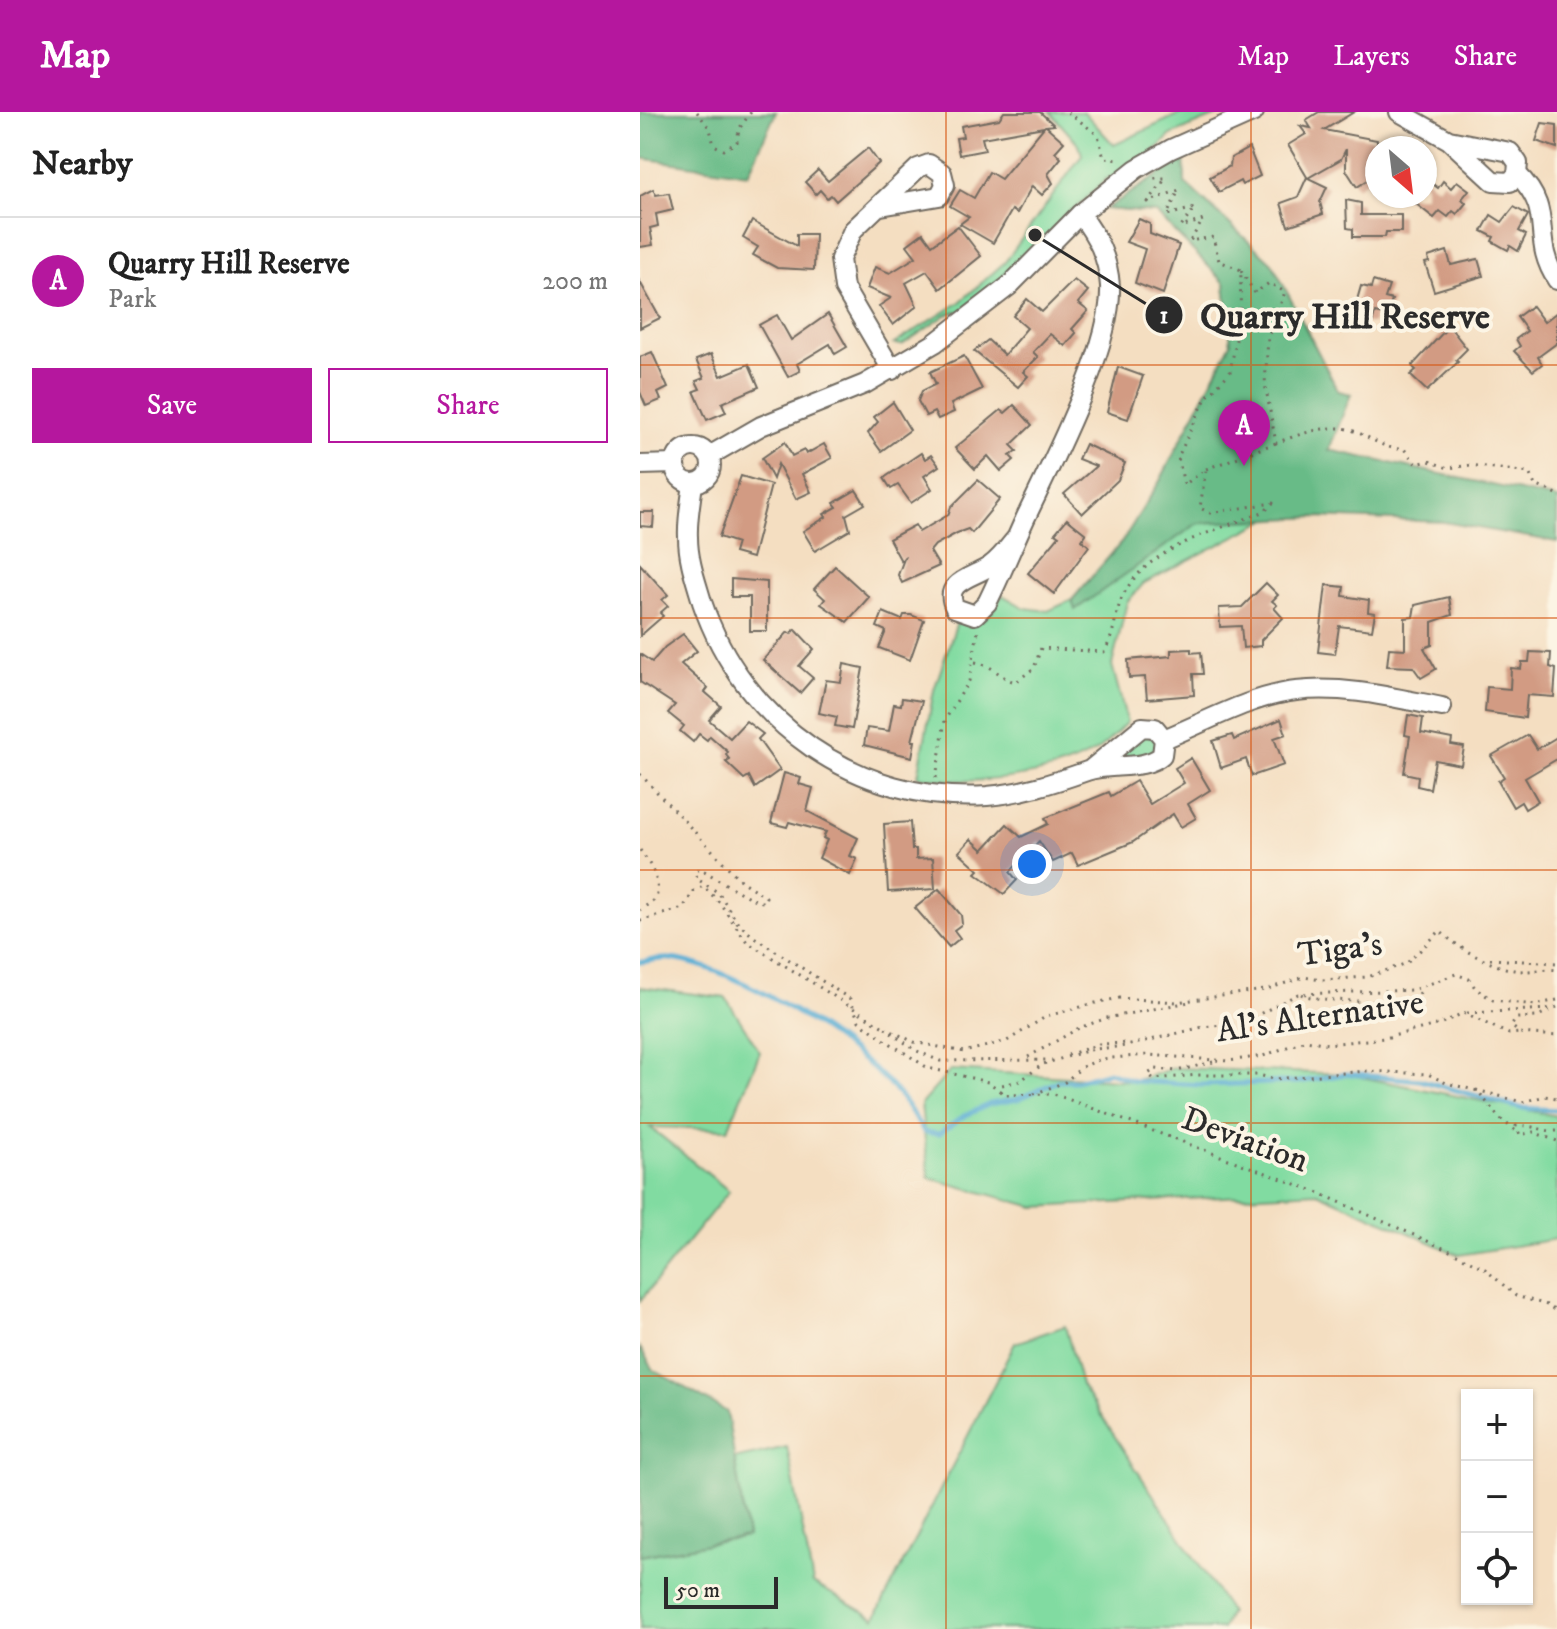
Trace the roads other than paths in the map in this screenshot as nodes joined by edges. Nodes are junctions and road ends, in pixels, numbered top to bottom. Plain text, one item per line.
1 (1254, 112) edge
2 (1399, 112) edge
3 (1449, 140) junction
4 (1517, 174) junction
5 (881, 206) dead end
6 (1080, 214) junction
7 (1557, 280) edge
8 (892, 370) junction
9 (709, 456) junction
10 (675, 464) junction
11 (640, 465) edge
12 (693, 483) junction
13 (1016, 538) junction
14 (1442, 707) dead end
15 (1164, 739) junction
16 (1090, 770) junction

1 - 6 street
2 - 3 street
3 - 4 street
3 - 4 street
4 - 7 street
5 - 8 street
6 - 8 street
6 - 13 street
8 - 9 street
9 - 10 street
9 - 12 street
10 - 11 street
10 - 12 street
12 - 16 street
13 - 13 street
14 - 15 street
15 - 16 street
15 - 16 street

